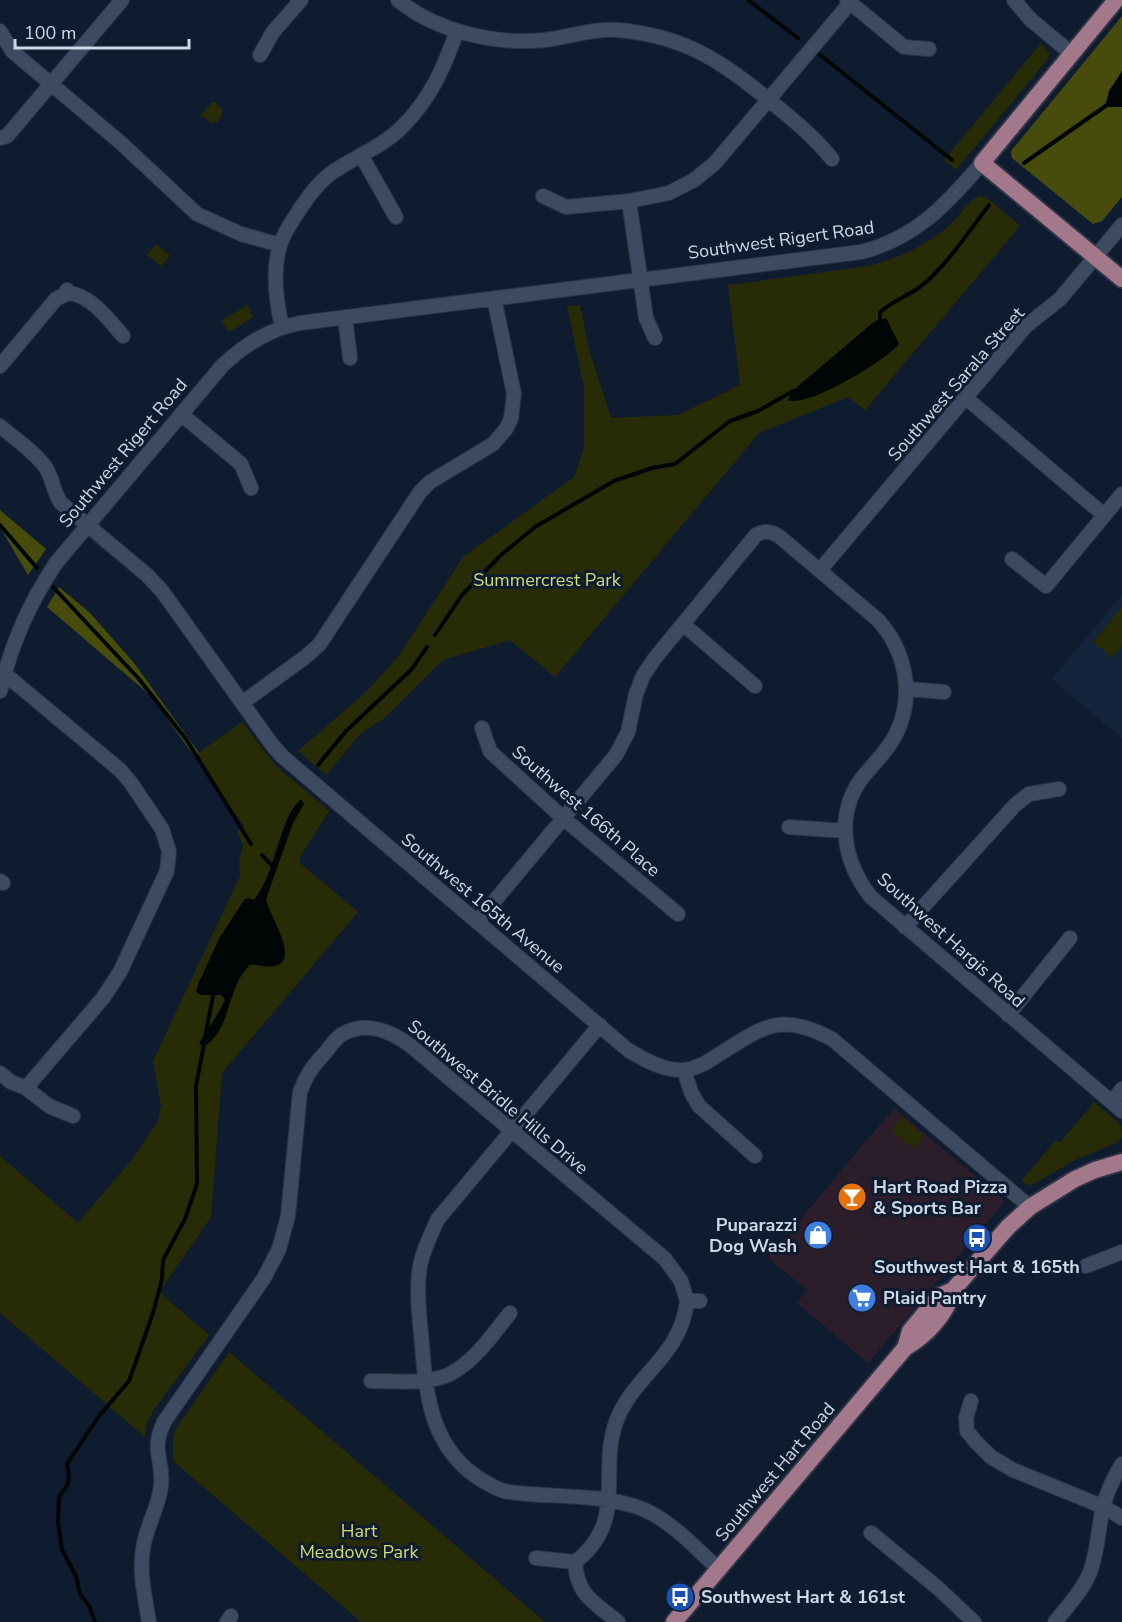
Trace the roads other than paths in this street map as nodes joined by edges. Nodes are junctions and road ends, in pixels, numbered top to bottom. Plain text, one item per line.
1 (122, 0) edge
2 (301, 0) edge
3 (398, 0) edge
4 (1014, 0) edge
5 (1116, 0) edge
6 (848, 1) edge
7 (0, 31) edge
8 (457, 31) junction
9 (929, 49) dead end
10 (1072, 54) junction
11 (260, 55) dead end
12 (51, 84) junction
13 (768, 99) junction
14 (0, 138) edge
15 (361, 155) junction
16 (832, 159) dead end
17 (982, 163) junction
18 (543, 196) dead end
19 (629, 201) junction
20 (396, 217) dead end
21 (1122, 225) edge
22 (280, 245) junction
23 (1096, 257) junction
24 (640, 279) junction
25 (1122, 279) edge
26 (494, 298) junction
27 (345, 317) junction
28 (282, 327) junction
29 (123, 336) dead end
30 (655, 338) dead end
31 (350, 358) dead end
32 (0, 366) edge
33 (966, 398) junction
34 (181, 414) junction
35 (0, 426) edge
36 (251, 488) dead end
37 (1122, 494) edge
38 (1104, 515) junction
39 (87, 525) junction
40 (1011, 559) dead end
41 (820, 570) junction
42 (683, 624) junction
43 (2, 672) edge
44 (755, 686) dead end
45 (908, 689) junction
46 (0, 691) edge
47 (944, 692) dead end
48 (242, 703) junction
49 (482, 728) dead end
50 (1059, 789) dead end
51 (563, 818) junction
52 (789, 827) dead end
53 (845, 831) junction
54 (678, 914) dead end
55 (477, 922) junction
56 (905, 927) junction
57 (1070, 938) dead end
58 (1008, 1015) junction
59 (600, 1025) junction
60 (684, 1070) junction
61 (0, 1073) edge
62 (26, 1088) junction
63 (1122, 1089) edge
64 (1117, 1106) edge
65 (74, 1116) dead end
66 (512, 1131) junction
67 (755, 1156) dead end
68 (1122, 1162) edge
69 (1030, 1207) junction
70 (1122, 1252) edge
71 (1086, 1266) dead end
72 (510, 1313) dead end
73 (425, 1380) junction
74 (370, 1381) dead end
75 (971, 1401) dead end
76 (1122, 1464) edge
77 (608, 1500) junction
78 (1104, 1507) junction
79 (1122, 1518) edge
80 (871, 1533) dead end
81 (536, 1558) dead end
82 (575, 1562) junction
83 (719, 1569) junction
84 (149, 1622) edge
85 (618, 1622) edge
86 (674, 1622) edge
87 (974, 1622) edge
88 (1055, 1622) edge

1 - 12 street
2 - 11 street
3 - 8 street
4 - 10 street
5 - 10 main road, Southwest Rigert Road
6 - 9 street
6 - 13 street
7 - 12 street
8 - 13 street
8 - 15 street
10 - 17 main road, Southwest Rigert Road
12 - 14 street
12 - 22 street
13 - 16 street
13 - 19 street
15 - 20 street
15 - 22 street
17 - 23 main road
17 - 24 street, Southwest Rigert Road
18 - 19 street
19 - 24 street
21 - 23 street, Southwest Sarala Street
22 - 28 street
23 - 25 main road
23 - 33 street, Southwest Sarala Street
24 - 26 street, Southwest Rigert Road
24 - 30 street
26 - 27 street, Southwest Rigert Road
26 - 48 street
27 - 28 street, Southwest Rigert Road
27 - 31 street
28 - 34 street, Southwest Rigert Road
29 - 32 street
33 - 38 street
33 - 41 street, Southwest Sarala Street
34 - 36 street
34 - 39 street, Southwest Rigert Road
35 - 39 street, Southwest 165th Avenue
37 - 38 street
38 - 40 street
39 - 43 street, Southwest Rigert Road
39 - 48 street, Southwest 165th Avenue
41 - 42 street, Southwest Hargis Road
41 - 45 street, Southwest Hargis Road
42 - 44 street
42 - 51 street, Southwest Hargis Road
43 - 46 street, Southwest Rigert Road
43 - 62 street
45 - 47 street
45 - 53 street, Southwest Hargis Road
48 - 55 street, Southwest 165th Avenue
49 - 51 street, Southwest 166th Place
50 - 56 street
51 - 54 street, Southwest 166th Place
51 - 55 street, Southwest Hargis Road
52 - 53 street
53 - 56 street, Southwest Hargis Road
55 - 59 street, Southwest 165th Avenue
56 - 58 street, Southwest Hargis Road
57 - 58 street
58 - 64 street, Southwest Hargis Road
59 - 60 street, Southwest 165th Avenue
59 - 66 street
60 - 67 street
60 - 69 street
61 - 62 street
62 - 65 street
63 - 64 street
66 - 73 street
66 - 77 street, Southwest Bridle Hills Drive
66 - 84 street, Southwest Bridle Hills Drive
68 - 69 main road, Southwest Hart Road
69 - 83 main road, Southwest Hart Road
70 - 71 street
72 - 73 street
73 - 74 street
73 - 77 street
75 - 78 street
76 - 78 street
77 - 82 street, Southwest Bridle Hills Drive
77 - 83 street
78 - 79 street
78 - 88 street
80 - 87 street
81 - 82 street
82 - 85 street
83 - 86 main road, Southwest Hart Road

